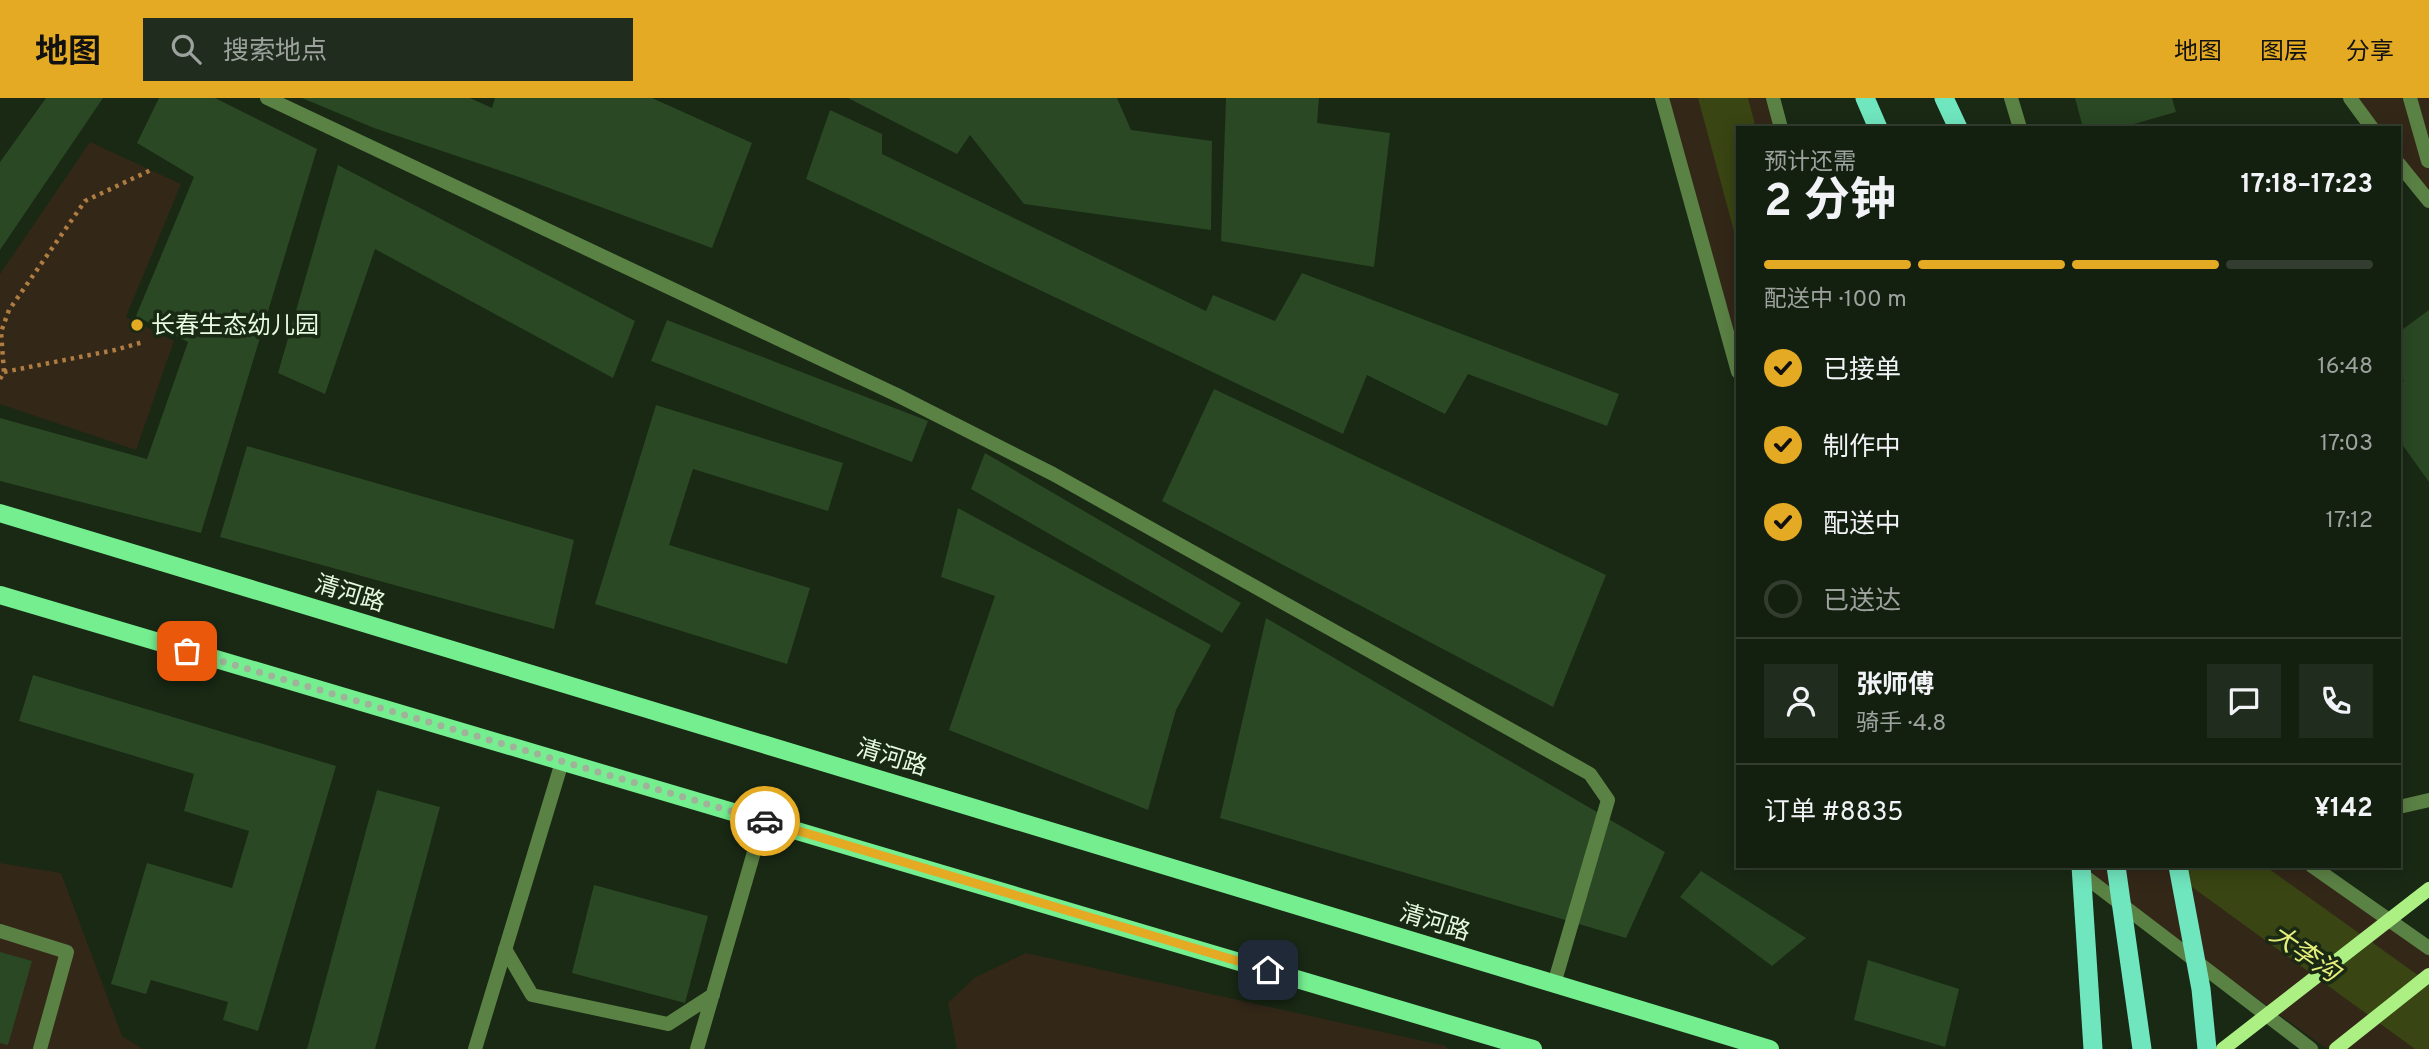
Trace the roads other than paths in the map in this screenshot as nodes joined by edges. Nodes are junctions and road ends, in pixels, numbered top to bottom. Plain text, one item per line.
1 (267, 98) edge
2 (1662, 98) edge
3 (1773, 98) edge
4 (1865, 98) edge
5 (1944, 98) edge
6 (2011, 98) edge
7 (2350, 98) edge
8 (2410, 98) edge
9 (1780, 126) edge
10 (1877, 126) edge
11 (1957, 126) edge
12 (2019, 126) edge
13 (2371, 126) edge
14 (2429, 161) edge
15 (2402, 174) edge
16 (2429, 201) edge
17 (1736, 365) edge
18 (0, 513) edge
19 (0, 595) edge
20 (562, 762) junction
21 (2429, 800) edge
22 (2401, 807) edge
23 (763, 821) junction
24 (2075, 868) edge
25 (2081, 868) edge
26 (2116, 868) edge
27 (2178, 868) edge
28 (2315, 868) edge
29 (2429, 889) edge
30 (0, 931) edge
31 (2429, 948) edge
32 (505, 949) junction
33 (2429, 975) edge
34 (1554, 984) junction
35 (713, 995) junction
36 (40, 1049) edge
37 (475, 1049) edge
38 (697, 1049) edge
39 (1533, 1049) edge
40 (1770, 1049) edge
41 (2093, 1049) edge
42 (2143, 1049) edge
43 (2207, 1049) edge
44 (2223, 1049) edge
45 (2311, 1049) edge
46 (2336, 1049) edge

1 - 34 street
2 - 17 street
3 - 9 street
4 - 10 highway
5 - 11 highway
6 - 12 street
7 - 13 street
8 - 14 street
14 - 15 street
15 - 16 street
18 - 34 main road, 清河路
19 - 20 main road
20 - 23 main road
20 - 32 street
21 - 22 street
23 - 35 street
23 - 39 main road
24 - 45 street
25 - 41 highway, bridge
26 - 42 highway, bridge
27 - 43 highway, bridge
28 - 31 street
29 - 44 main road, bridge
30 - 36 street
32 - 35 street
32 - 37 street
33 - 46 main road
34 - 40 main road, 清河路
35 - 38 street

